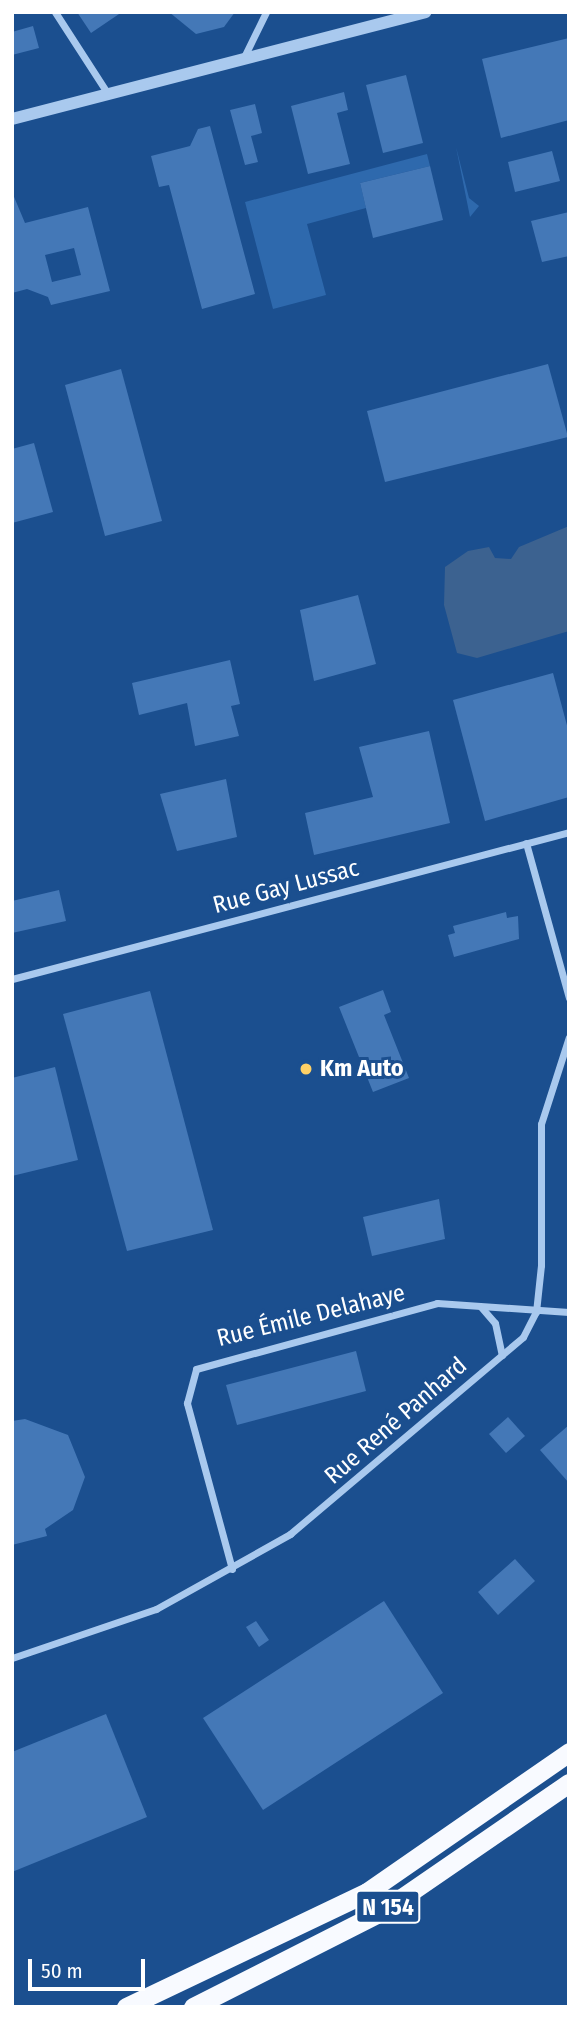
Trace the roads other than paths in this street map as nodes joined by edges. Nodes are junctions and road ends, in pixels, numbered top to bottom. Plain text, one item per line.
1 (55, 12) edge
2 (266, 12) edge
3 (425, 12) edge
4 (244, 58) junction
5 (108, 94) junction
6 (12, 119) edge
7 (569, 832) edge
8 (526, 843) junction
9 (12, 979) edge
10 (569, 998) edge
11 (569, 1037) edge
12 (477, 1305) junction
13 (536, 1312) junction
14 (569, 1312) edge
15 (502, 1355) junction
16 (232, 1569) junction
17 (12, 1658) edge
18 (569, 1752) edge
19 (569, 1783) edge
20 (126, 2007) edge
21 (193, 2007) edge

1 - 5 street
2 - 4 street
3 - 4 street
4 - 5 street
5 - 6 street
7 - 8 street, Rue Gay Lussac
8 - 9 street, Rue Gay Lussac
8 - 10 street
11 - 13 street
12 - 13 street, Rue Émile Delahaye
12 - 15 street
12 - 16 street, Rue Émile Delahaye
13 - 14 street, Rue Émile Delahaye
13 - 15 street, Rue René Panhard
15 - 16 street, Rue René Panhard
16 - 17 street, Rue René Panhard
18 - 20 highway, N 154
19 - 21 highway, N 154

